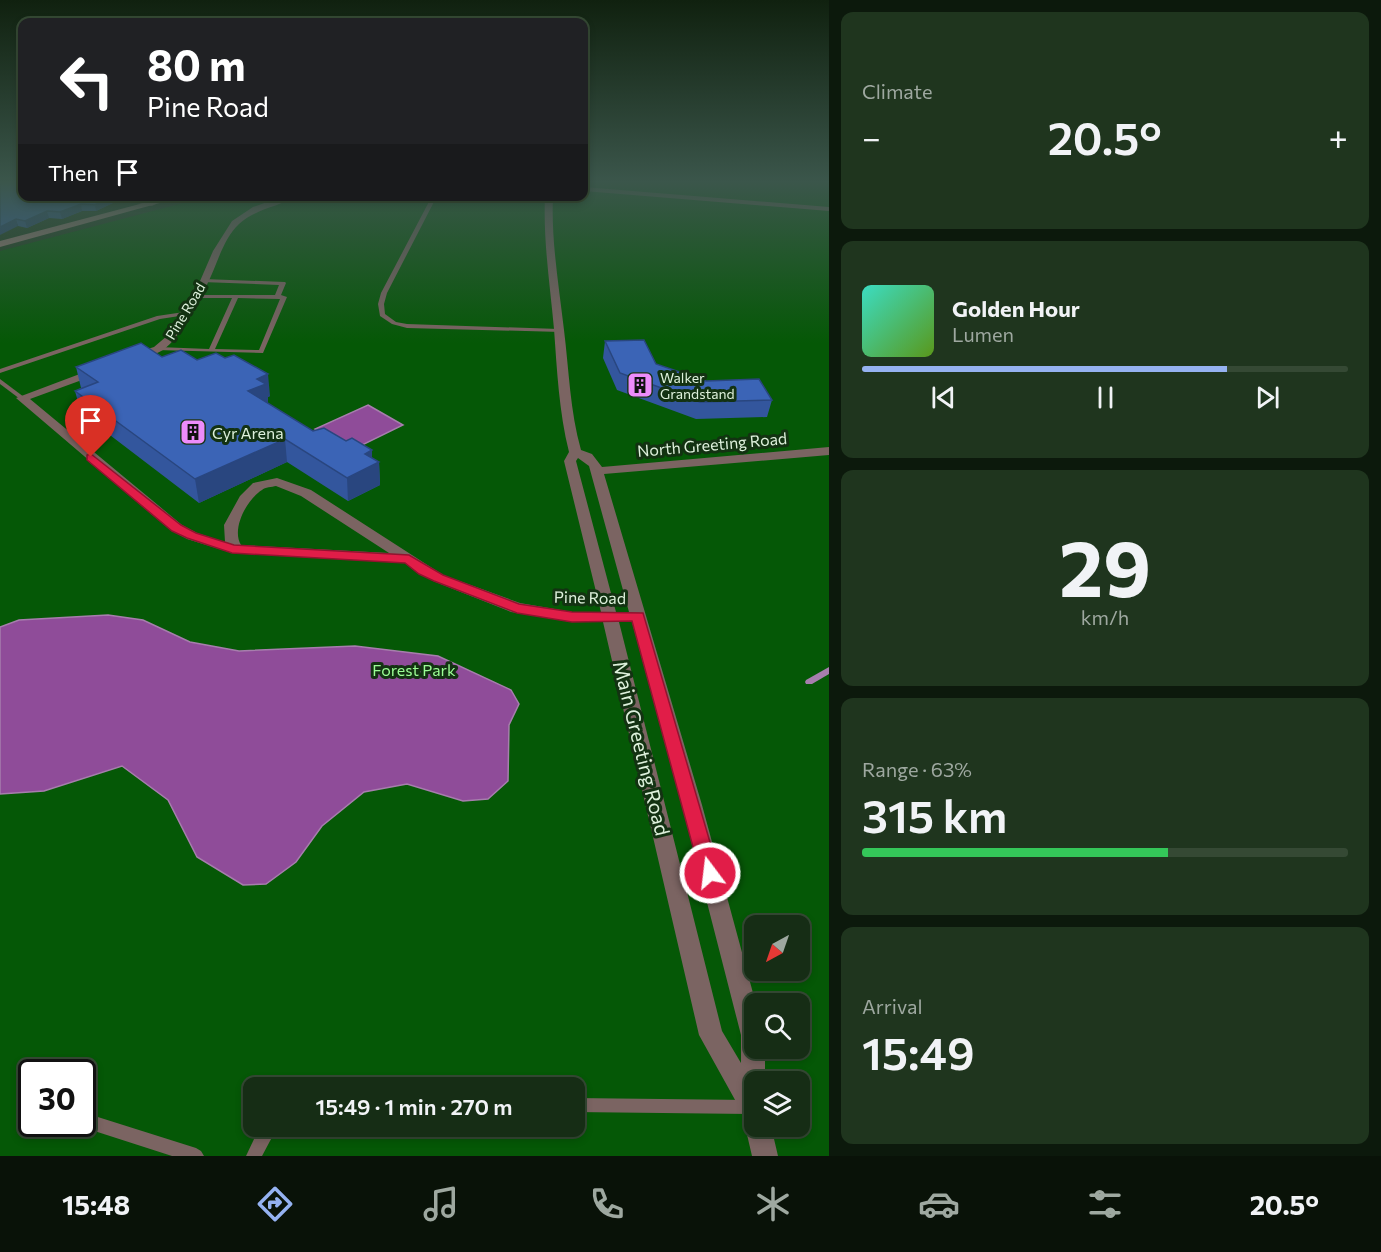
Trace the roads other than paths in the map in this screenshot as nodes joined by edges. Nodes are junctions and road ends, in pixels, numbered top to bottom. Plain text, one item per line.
1 (35, 235) edge
2 (227, 235) edge
3 (415, 235) edge
4 (550, 235) edge
5 (0, 244) edge
6 (204, 281) junction
7 (198, 296) junction
8 (236, 296) junction
9 (277, 297) junction
10 (184, 314) junction
11 (559, 331) junction
12 (158, 349) junction
13 (211, 351) junction
14 (125, 360) edge
15 (105, 368) edge
16 (0, 371) edge
17 (0, 381) edge
18 (22, 398) junction
19 (829, 451) edge
20 (575, 452) junction
21 (597, 471) junction
22 (232, 549) junction
23 (409, 559) junction
24 (638, 616) junction
25 (610, 617) junction
26 (754, 1071) edge
27 (744, 1096) edge
28 (585, 1106) edge
29 (744, 1115) edge
30 (96, 1124) edge
31 (263, 1137) edge
32 (760, 1137) edge
33 (196, 1156) edge
34 (254, 1156) edge
35 (765, 1156) edge

1 - 5 street
2 - 6 street, Pine Road
3 - 11 lane
4 - 11 street, Main Greeting Road
6 - 7 street, Pine Road
6 - 9 lane
7 - 8 lane
7 - 10 street, Pine Road
8 - 9 lane
8 - 13 lane
9 - 13 lane
10 - 12 street, Pine Road
10 - 16 lane
11 - 20 street, Main Greeting Road
12 - 13 lane
12 - 14 street, Pine Road
15 - 18 street
17 - 18 lane
18 - 22 street
19 - 21 street, North Greeting Road
20 - 21 street
20 - 25 street, Main Greeting Road
21 - 24 street, Main Greeting Road
22 - 23 street
22 - 23 street, Pine Road
23 - 25 street, Pine Road
24 - 25 street, Pine Road
24 - 26 street, Main Greeting Road
25 - 27 street, Main Greeting Road
28 - 29 lane
30 - 33 lane
31 - 34 lane
32 - 35 street, Main Greeting Road

